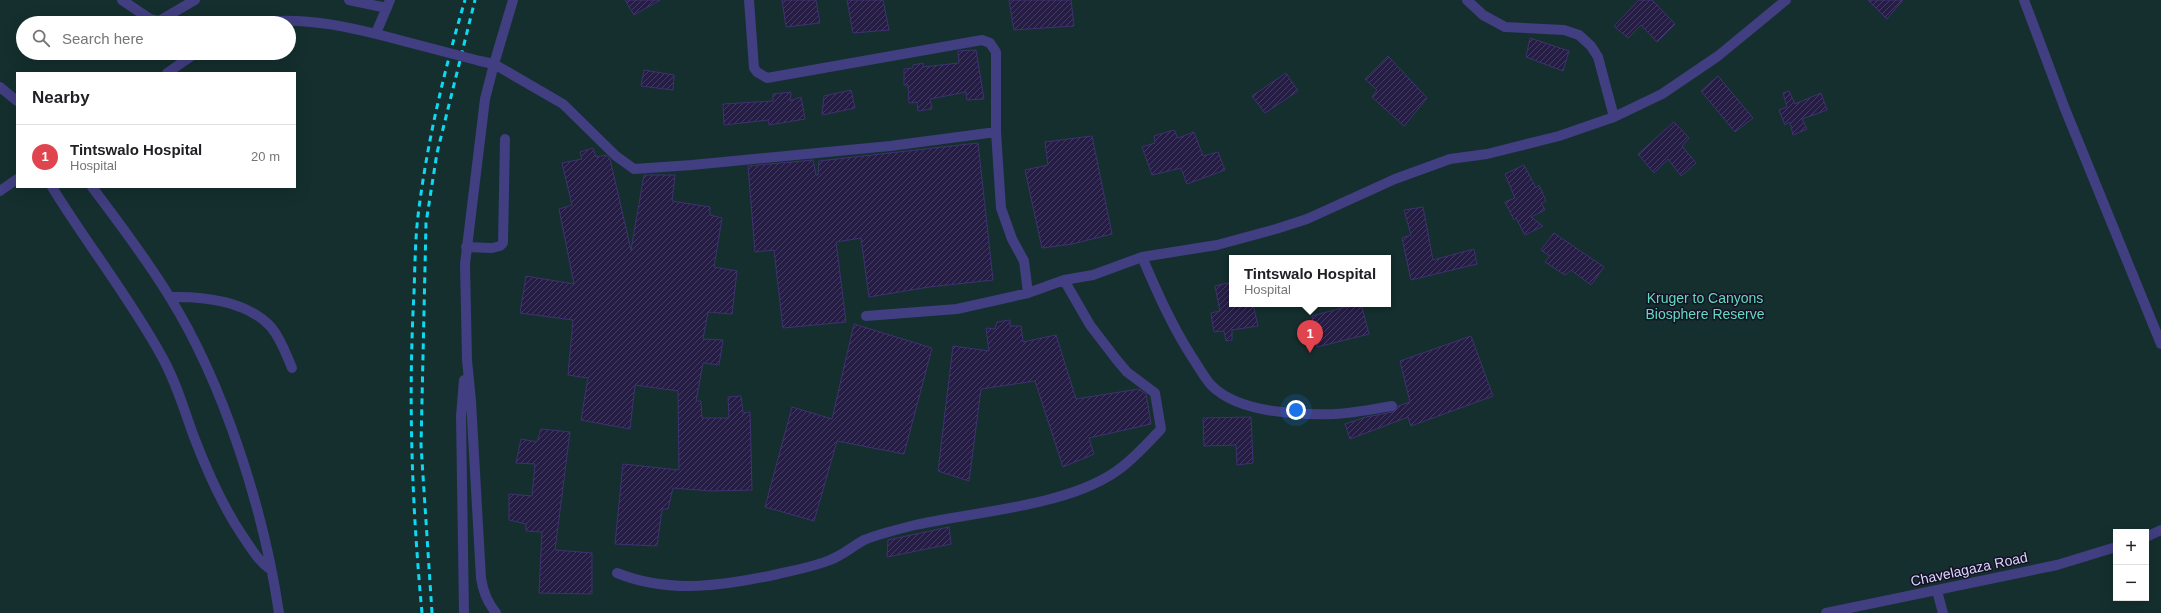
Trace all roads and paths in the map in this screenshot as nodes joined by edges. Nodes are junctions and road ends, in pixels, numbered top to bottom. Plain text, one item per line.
1 (122, 0) edge
2 (195, 0) edge
3 (349, 0) edge
4 (513, 0) edge
5 (749, 0) edge
6 (1467, 0) edge
7 (1786, 0) edge
8 (2024, 0) edge
9 (388, 4) edge
10 (147, 16) edge
11 (168, 16) edge
12 (296, 21) edge
13 (376, 33) junction
14 (186, 60) edge
15 (494, 64) junction
16 (168, 72) edge
17 (0, 86) edge
18 (16, 100) edge
19 (1614, 117) junction
20 (996, 132) junction
21 (505, 139) dead end
22 (16, 180) edge
23 (53, 188) edge
24 (93, 188) edge
25 (0, 191) edge
26 (466, 247) junction
27 (1142, 258) junction
28 (1064, 280) junction
29 (1028, 294) junction
30 (170, 297) junction
31 (866, 316) dead end
32 (2161, 344) edge
33 (467, 360) junction
34 (292, 368) dead end
35 (1392, 406) dead end
36 (2161, 530) edge
37 (2149, 536) edge
38 (2113, 548) edge
39 (271, 570) junction
40 (617, 573) dead end
41 (1937, 591) junction
42 (279, 613) edge
43 (464, 613) edge
44 (496, 613) edge
45 (1826, 613) edge
46 (1943, 613) edge

1 - 10 street
2 - 11 street
3 - 9 street
4 - 15 street
5 - 20 street
6 - 19 street
7 - 19 street
8 - 32 street
9 - 13 street
12 - 13 street
13 - 15 street, bridge
14 - 16 street
15 - 20 street
15 - 26 street
17 - 18 street
19 - 27 street
20 - 29 street
21 - 26 street
22 - 25 street
23 - 39 street
24 - 30 street
26 - 33 street
27 - 28 street
27 - 35 street
28 - 29 street
28 - 40 street
29 - 31 street
30 - 34 street
30 - 39 street
33 - 43 street
33 - 44 street
36 - 37 street
38 - 41 street, Chavelagaza Road
39 - 42 street
41 - 45 street, Chavelagaza Road
41 - 46 street

